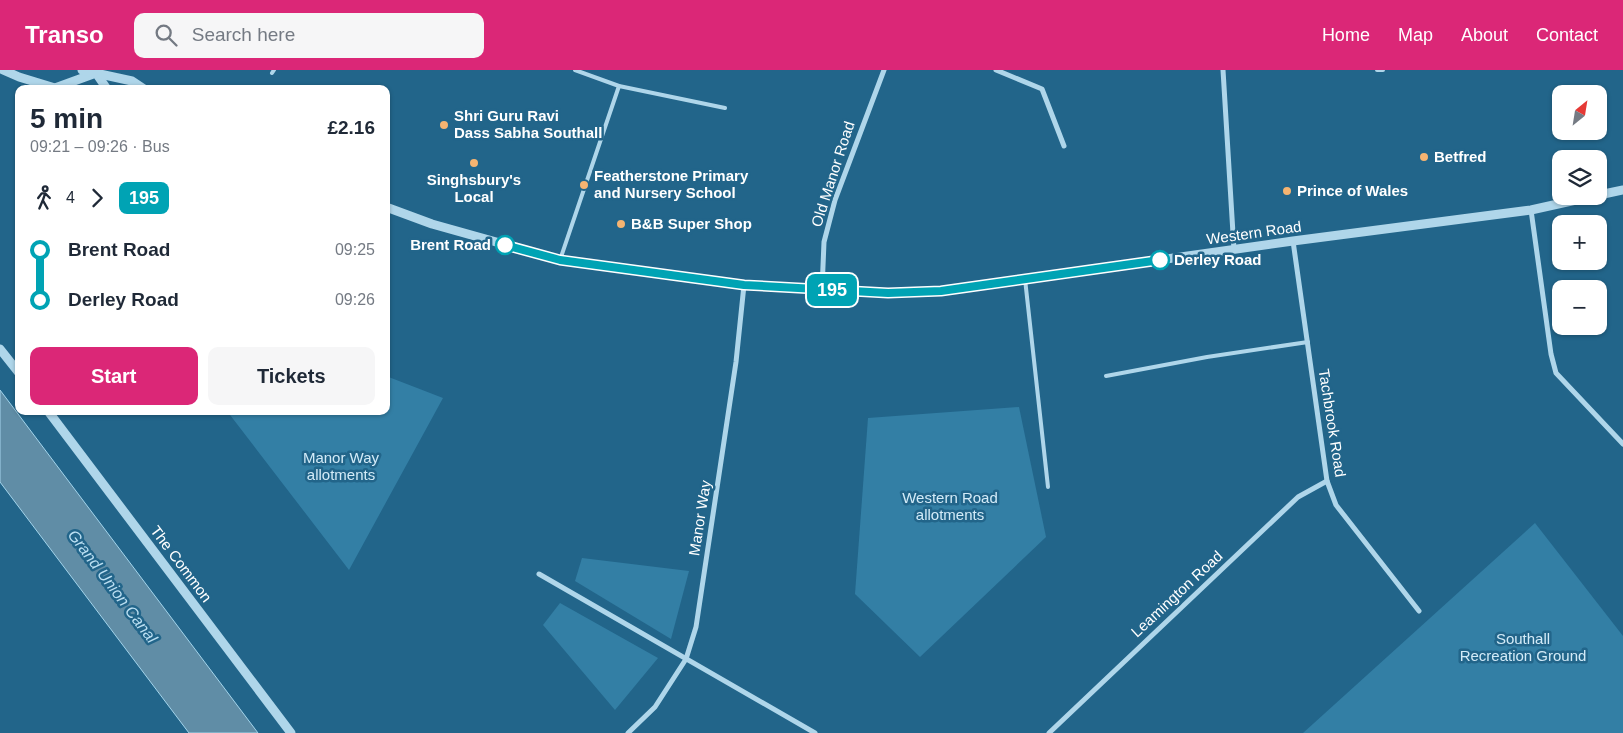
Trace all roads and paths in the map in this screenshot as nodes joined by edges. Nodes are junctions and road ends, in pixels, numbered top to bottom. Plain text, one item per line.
1 (3, 70) edge
2 (82, 70) edge
3 (575, 70) edge
4 (884, 70) edge
5 (996, 70) edge
6 (1223, 70) edge
7 (1376, 70) edge
8 (1383, 70) edge
9 (96, 72) edge
10 (45, 85) edge
11 (63, 85) edge
12 (104, 85) edge
13 (138, 85) edge
14 (619, 86) junction
15 (725, 108) dead end
16 (1064, 146) dead end
17 (1623, 190) edge
18 (1607, 193) edge
19 (1554, 205) edge
20 (390, 208) edge
21 (1531, 210) junction
22 (1293, 240) junction
23 (1234, 250) junction
24 (560, 260) junction
25 (1025, 279) junction
26 (744, 285) junction
27 (822, 290) junction
28 (1308, 342) junction
29 (0, 349) edge
30 (15, 368) edge
31 (1106, 376) dead end
32 (51, 415) edge
33 (1623, 444) edge
34 (1327, 481) junction
35 (1048, 487) dead end
36 (539, 574) dead end
37 (1419, 611) dead end
38 (686, 658) junction
39 (291, 733) edge
40 (628, 733) edge
41 (815, 733) edge
42 (1049, 733) edge

1 - 10 street
2 - 9 street
3 - 14 lane
4 - 27 street, Old Manor Road
5 - 16 street
6 - 23 street
7 - 8 lane
9 - 11 street
9 - 12 street
9 - 13 street
14 - 15 lane
14 - 24 lane
17 - 18 street
19 - 21 street, Western Road
20 - 24 street, Western Road
21 - 22 street, Western Road
21 - 33 street
22 - 23 street, Western Road
22 - 28 street, Tachbrook Road
23 - 25 street, Western Road
24 - 26 street, Western Road
25 - 27 street, Western Road
25 - 35 lane
26 - 27 street, Western Road
26 - 38 street, Manor Way
28 - 31 lane
28 - 34 street, Tachbrook Road
29 - 30 street
32 - 39 street, The Common
34 - 37 street, Tachbrook Road
34 - 42 street, Leamington Road
36 - 38 street
38 - 40 street, Manor Way
38 - 41 street

